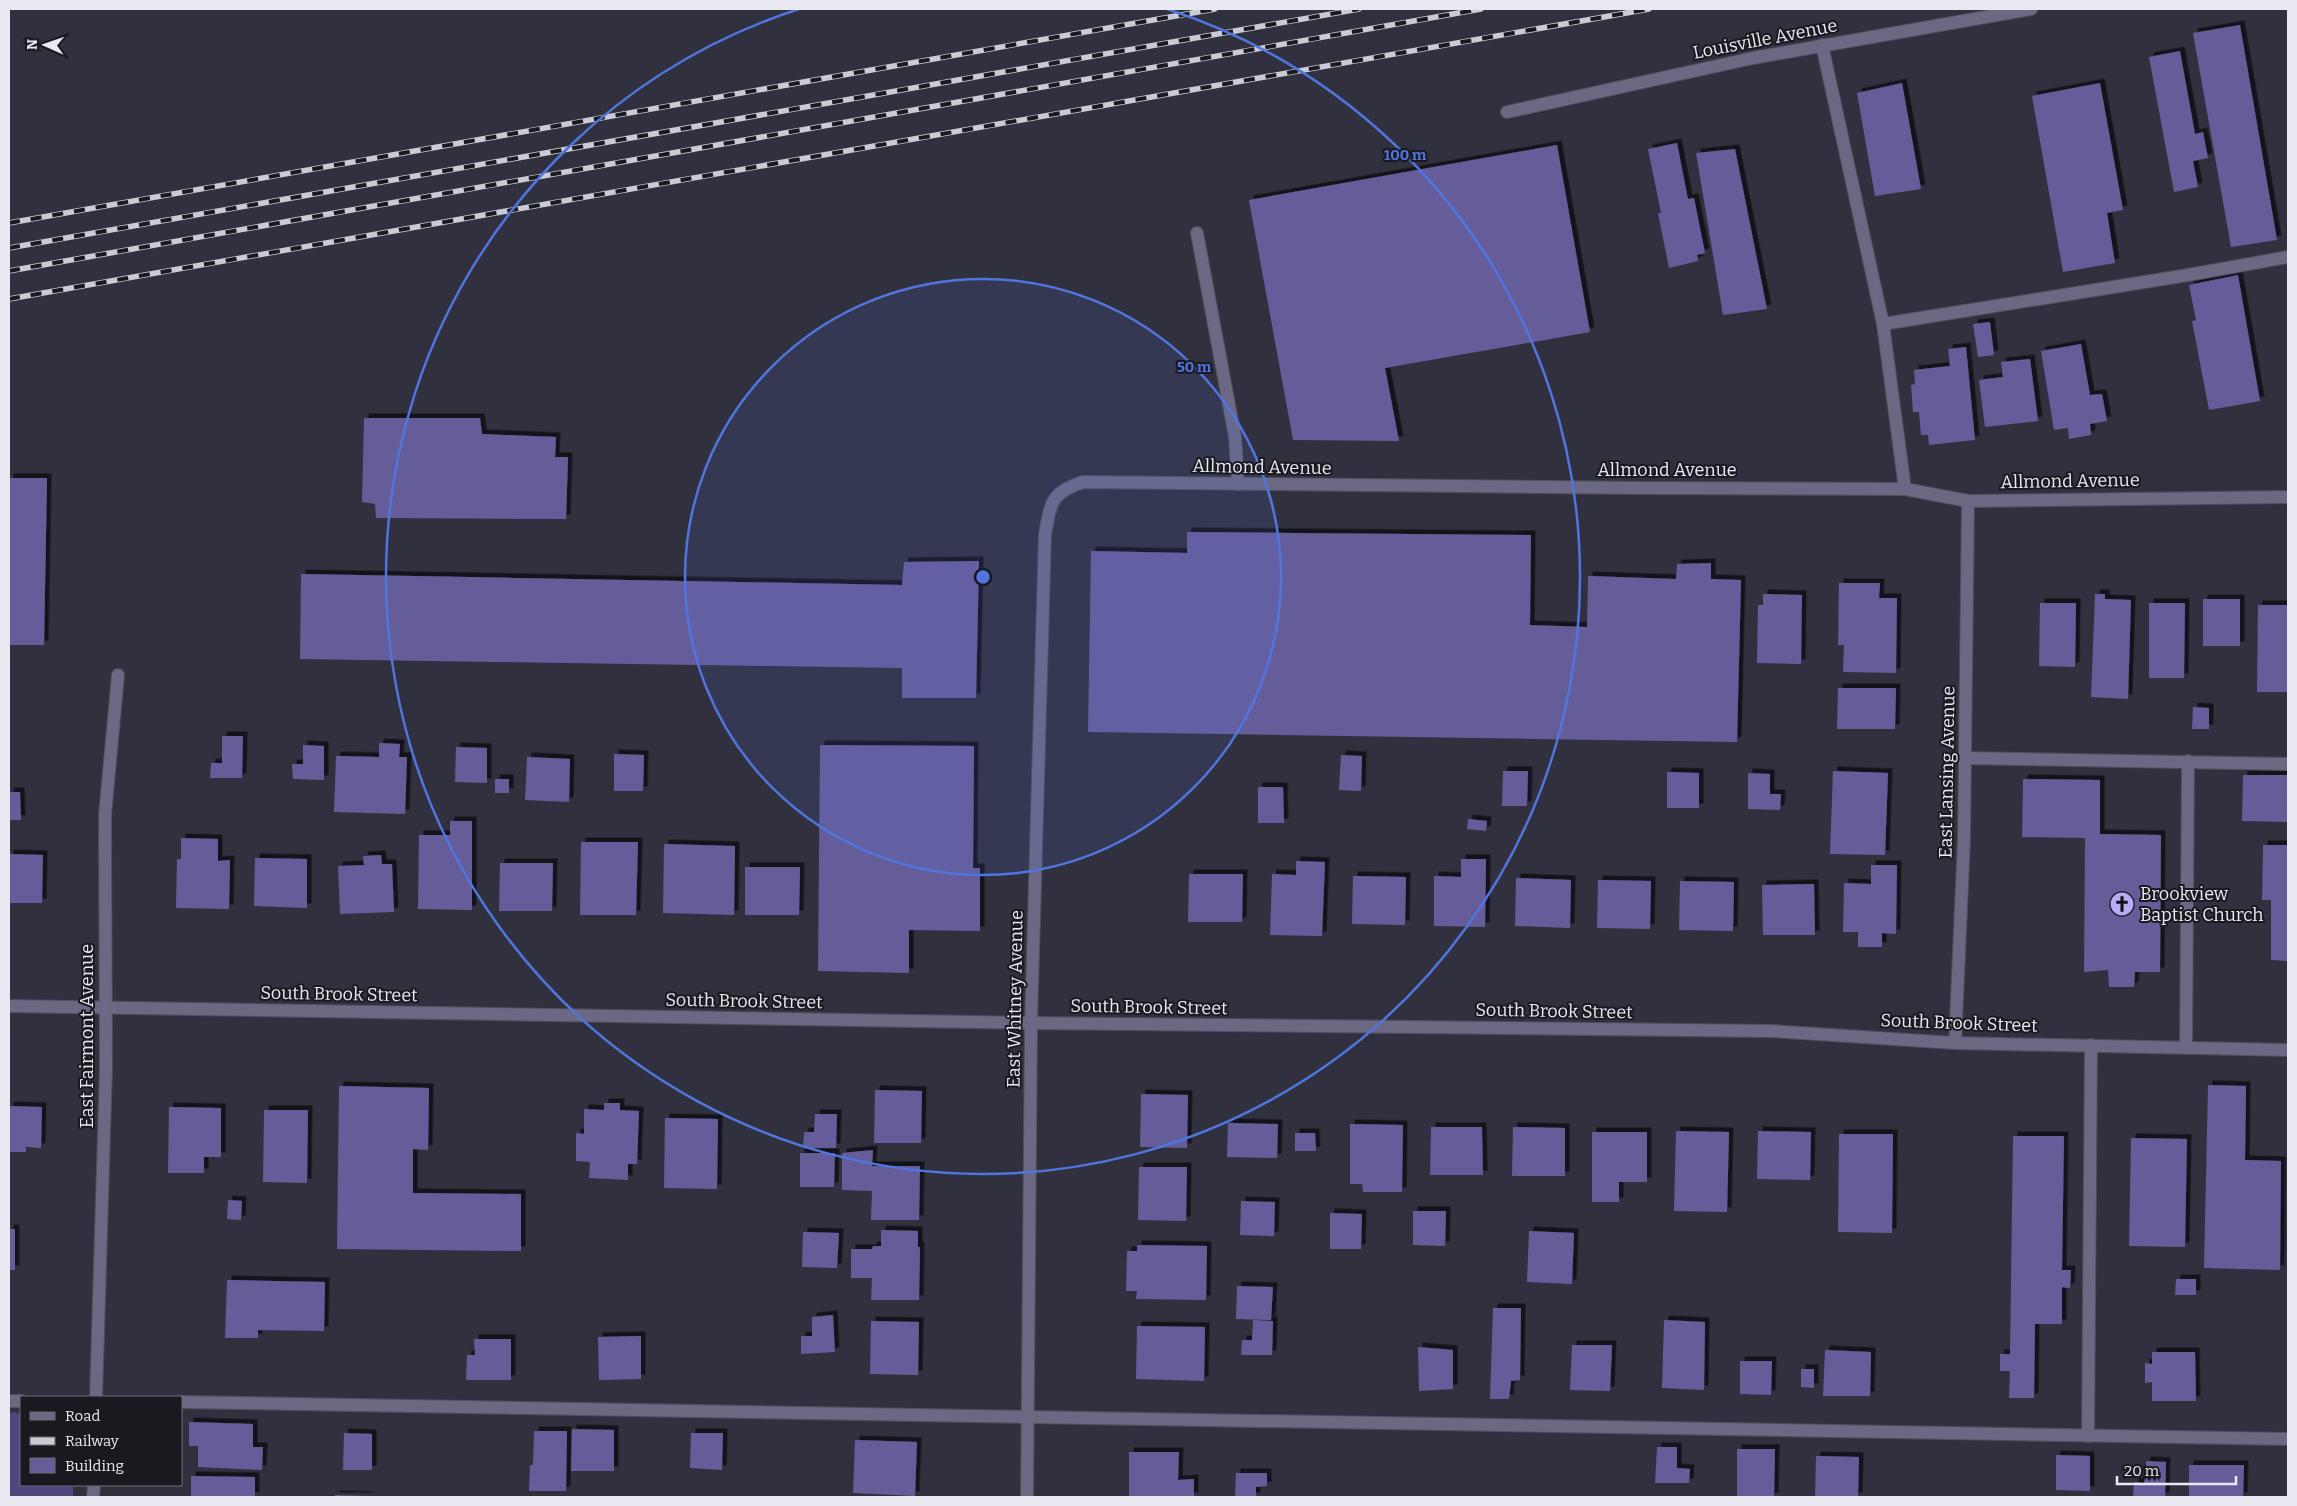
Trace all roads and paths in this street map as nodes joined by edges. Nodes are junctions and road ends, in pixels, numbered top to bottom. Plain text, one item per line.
1 (2030, 9) edge
2 (1822, 46) junction
3 (1507, 112) dead end
4 (1197, 233) dead end
5 (2288, 257) edge
6 (1883, 324) junction
7 (1238, 484) junction
8 (1905, 489) junction
9 (2288, 497) edge
10 (1968, 501) junction
11 (1052, 503) joint
12 (118, 675) dead end
13 (1964, 758) junction
14 (2188, 761) junction
15 (2288, 764) edge
16 (9, 1006) edge
17 (105, 1007) junction
18 (1031, 1023) junction
19 (1955, 1043) junction
20 (2091, 1045) junction
21 (2186, 1048) junction
22 (2288, 1050) edge
23 (96, 1396) edge
24 (182, 1402) edge
25 (1028, 1417) junction
26 (2088, 1436) junction
27 (2288, 1439) edge
28 (1027, 1497) edge

1 - 2 street, Louisville Avenue
2 - 3 street, Louisville Avenue
2 - 6 street
4 - 7 street
5 - 6 street
6 - 8 street
7 - 8 street, Allmond Avenue
7 - 11 street, Allmond Avenue
8 - 10 street, Allmond Avenue
9 - 10 street, Allmond Avenue
10 - 13 street, East Lansing Avenue
11 - 18 street, East Whitney Avenue
12 - 17 street, East Fairmont Avenue
13 - 14 street
13 - 19 street, East Lansing Avenue
14 - 15 street
14 - 21 street
16 - 17 street, South Brook Street
17 - 18 street, South Brook Street
17 - 23 street, East Fairmont Avenue
18 - 19 street, South Brook Street
18 - 25 street, East Whitney Avenue
19 - 20 street, South Brook Street
20 - 21 street, South Brook Street
20 - 26 street
21 - 22 street, South Brook Street
24 - 25 street
25 - 26 street
25 - 28 street, East Whitney Avenue
26 - 27 street

